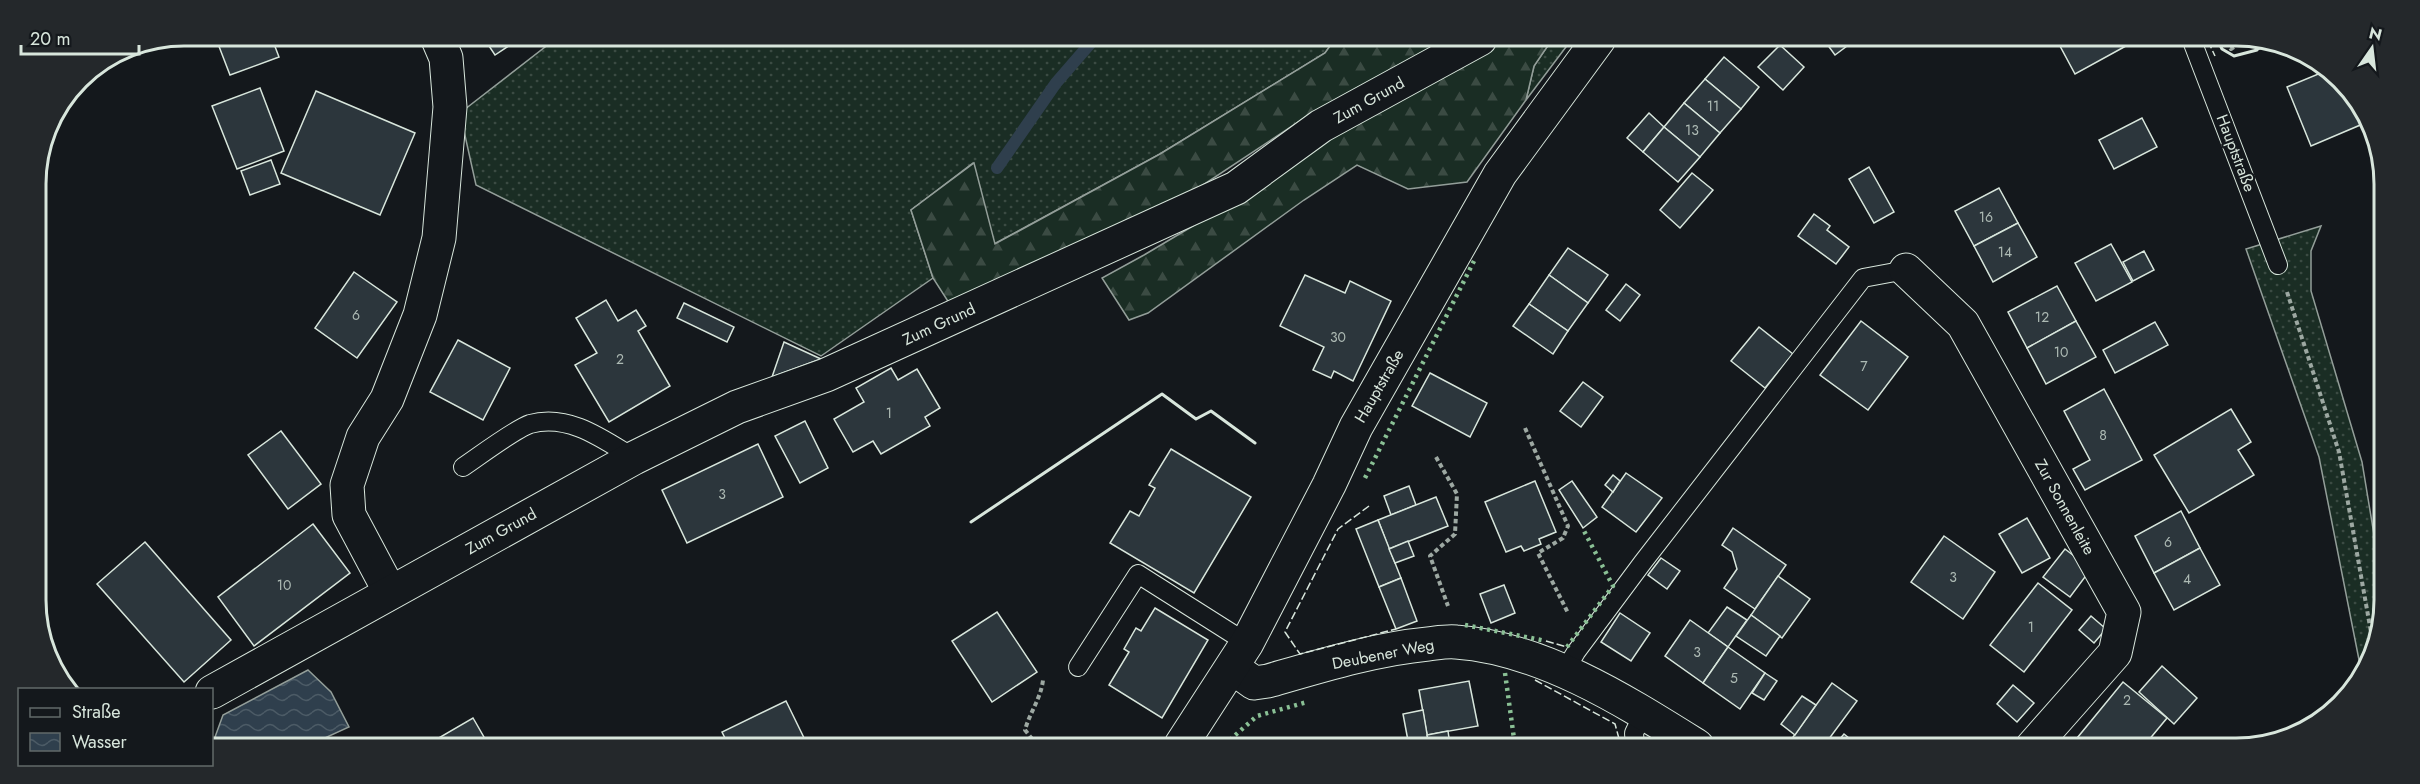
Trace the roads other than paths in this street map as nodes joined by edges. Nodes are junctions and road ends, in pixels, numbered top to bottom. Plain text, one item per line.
1 (441, 46) edge
2 (1467, 46) edge
3 (1594, 46) edge
4 (2194, 46) edge
5 (2278, 265) road end
6 (1906, 270) joint
7 (634, 458) junction
8 (463, 467) dead end
9 (390, 592) junction
10 (1240, 655) junction
11 (1078, 668) dead end
12 (1564, 672) junction
13 (213, 691) edge
14 (1644, 712) junction
15 (1634, 737) edge
16 (1683, 737) edge
17 (2041, 737) edge
18 (1186, 738) edge

1 - 9 street
2 - 7 street, Zum Grund
3 - 10 street, Hauptstraße
4 - 5 lane, Hauptstraße
6 - 12 lane
6 - 17 street, Zur Sonnenleite
7 - 8 lane
7 - 9 street, Zum Grund
9 - 13 street, Zum Grund
10 - 11 lane
10 - 12 street, Deubener Weg
10 - 18 street, Hauptstraße
12 - 14 street, Deubener Weg
14 - 15 lane
14 - 16 street, Deubener Weg

